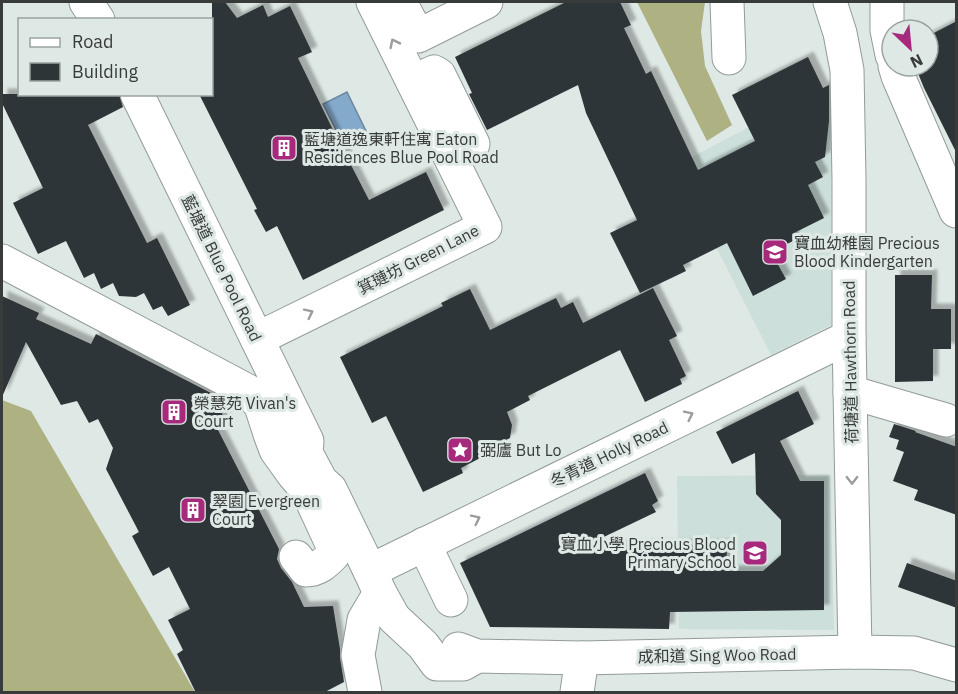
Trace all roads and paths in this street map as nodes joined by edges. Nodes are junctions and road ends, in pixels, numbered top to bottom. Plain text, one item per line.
1 (86, 2) edge
2 (373, 2) edge
3 (400, 2) edge
4 (486, 2) edge
5 (727, 2) edge
6 (830, 2) edge
7 (887, 2) edge
8 (97, 18) edge
9 (887, 18) edge
10 (729, 58) dead end
11 (899, 78) edge
12 (413, 82) junction
13 (138, 96) edge
14 (473, 144) dead end
15 (948, 167) edge
16 (957, 211) edge
17 (2, 261) edge
18 (849, 337) junction
19 (256, 339) junction
20 (850, 392) junction
21 (273, 401) junction
22 (946, 420) dead end
23 (424, 544) junction
24 (296, 556) dead end
25 (375, 582) junction
26 (451, 600) dead end
27 (855, 652) junction
28 (582, 658) junction
29 (957, 665) edge
30 (365, 693) edge
31 (577, 693) edge

1 - 8 street
12 -> 2 street, 箕璉坊 Green Lane
3 - 4 street
5 - 10 street
6 - 18 street, 荷塘道 Hawthorn Road
7 - 9 street
11 - 15 street
12 - 14 street
19 -> 12 street, 箕璉坊 Green Lane
13 - 19 street, 藍塘道 Blue Pool Road
15 - 16 street
17 - 21 street
18 - 20 street, 荷塘道 Hawthorn Road
23 -> 18 street, 冬青道 Holly Road
19 - 21 street, 藍塘道 Blue Pool Road
20 - 22 street
20 -> 27 street, 荷塘道 Hawthorn Road
21 - 24 street
21 - 25 street, 藍塘道 Blue Pool Road
23 - 25 street, 冬青道 Holly Road
23 - 26 street
25 - 28 street, 成和道 Sing Woo Road
25 - 30 street
27 - 28 street, 成和道 Sing Woo Road
27 - 29 street, 成和道 Sing Woo Road
28 - 31 street

